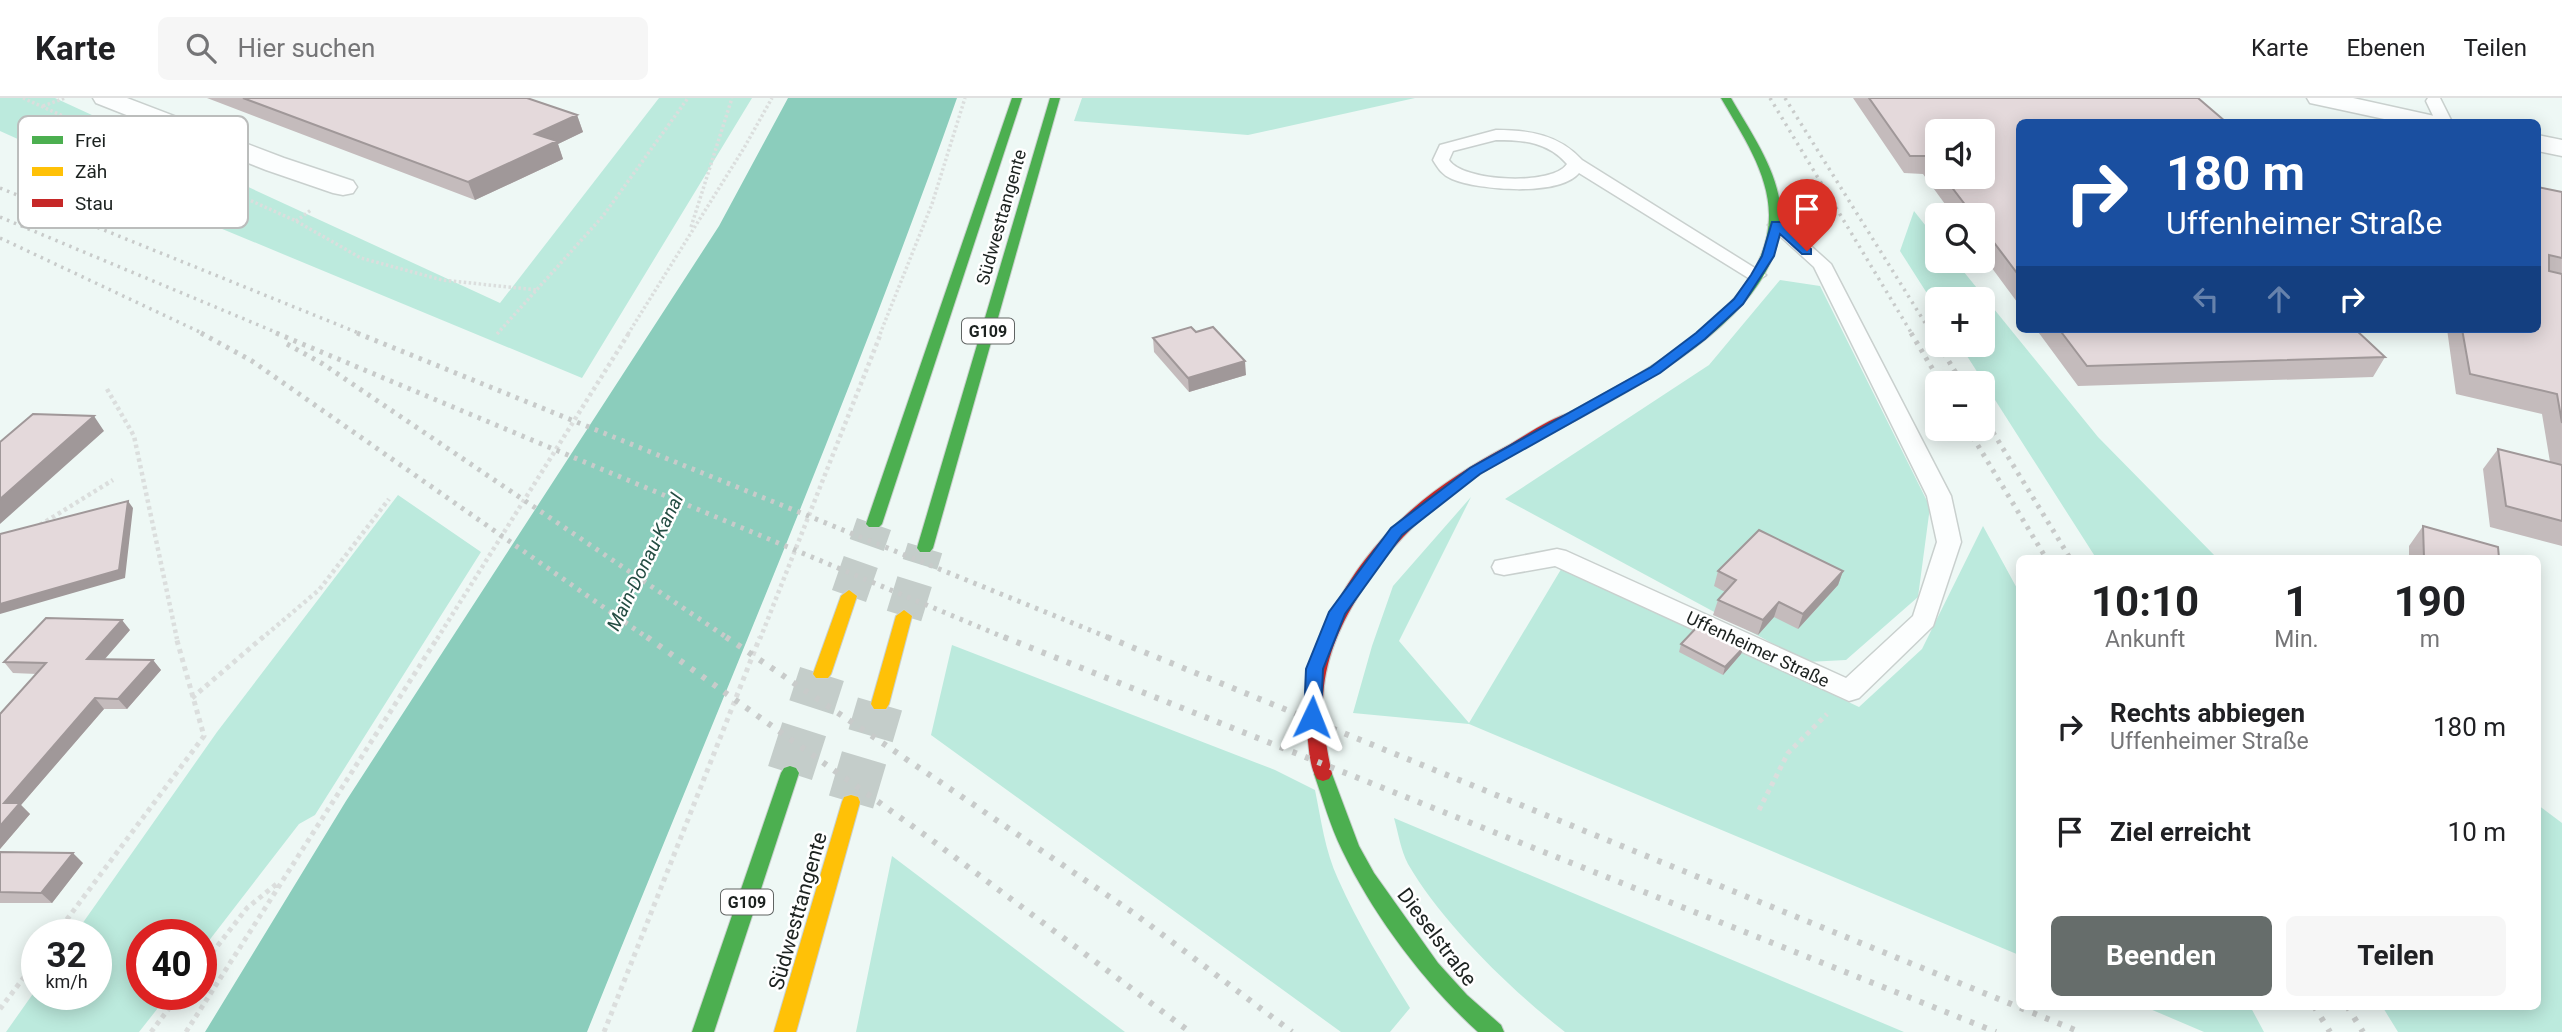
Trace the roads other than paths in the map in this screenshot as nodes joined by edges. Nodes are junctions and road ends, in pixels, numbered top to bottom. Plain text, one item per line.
1 (105, 98) edge
2 (1017, 98) edge
3 (1055, 98) edge
4 (1726, 98) edge
5 (2319, 98) edge
6 (2432, 112) edge
7 (151, 116) edge
8 (2541, 144) edge
9 (2562, 148) edge
10 (248, 154) edge
11 (1576, 164) junction
12 (343, 187) dead end
13 (1777, 225) junction
14 (1757, 275) junction
15 (874, 524) tunnel mouth
16 (925, 548) tunnel mouth
17 (1504, 567) dead end
18 (849, 596) tunnel mouth
19 (904, 617) tunnel mouth
20 (822, 674) tunnel mouth
21 (880, 704) tunnel mouth
22 (790, 773) tunnel mouth
23 (851, 802) tunnel mouth
24 (703, 1032) edge
25 (785, 1032) edge
26 (1493, 1032) edge

1 - 7 street
2 - 15 main road, Südwesttangente / G109
3 - 16 main road, Südwesttangente / G109
4 - 13 main road
5 - 6 street
8 - 9 street
10 - 12 street
11 - 11 lane
11 - 14 lane
13 - 14 main road
13 - 17 lane, Uffenheimer Straße
14 - 26 main road, Dieselstraße
18 - 20 main road
19 - 21 main road
22 - 24 main road, G109
23 - 25 main road, Südwesttangente

